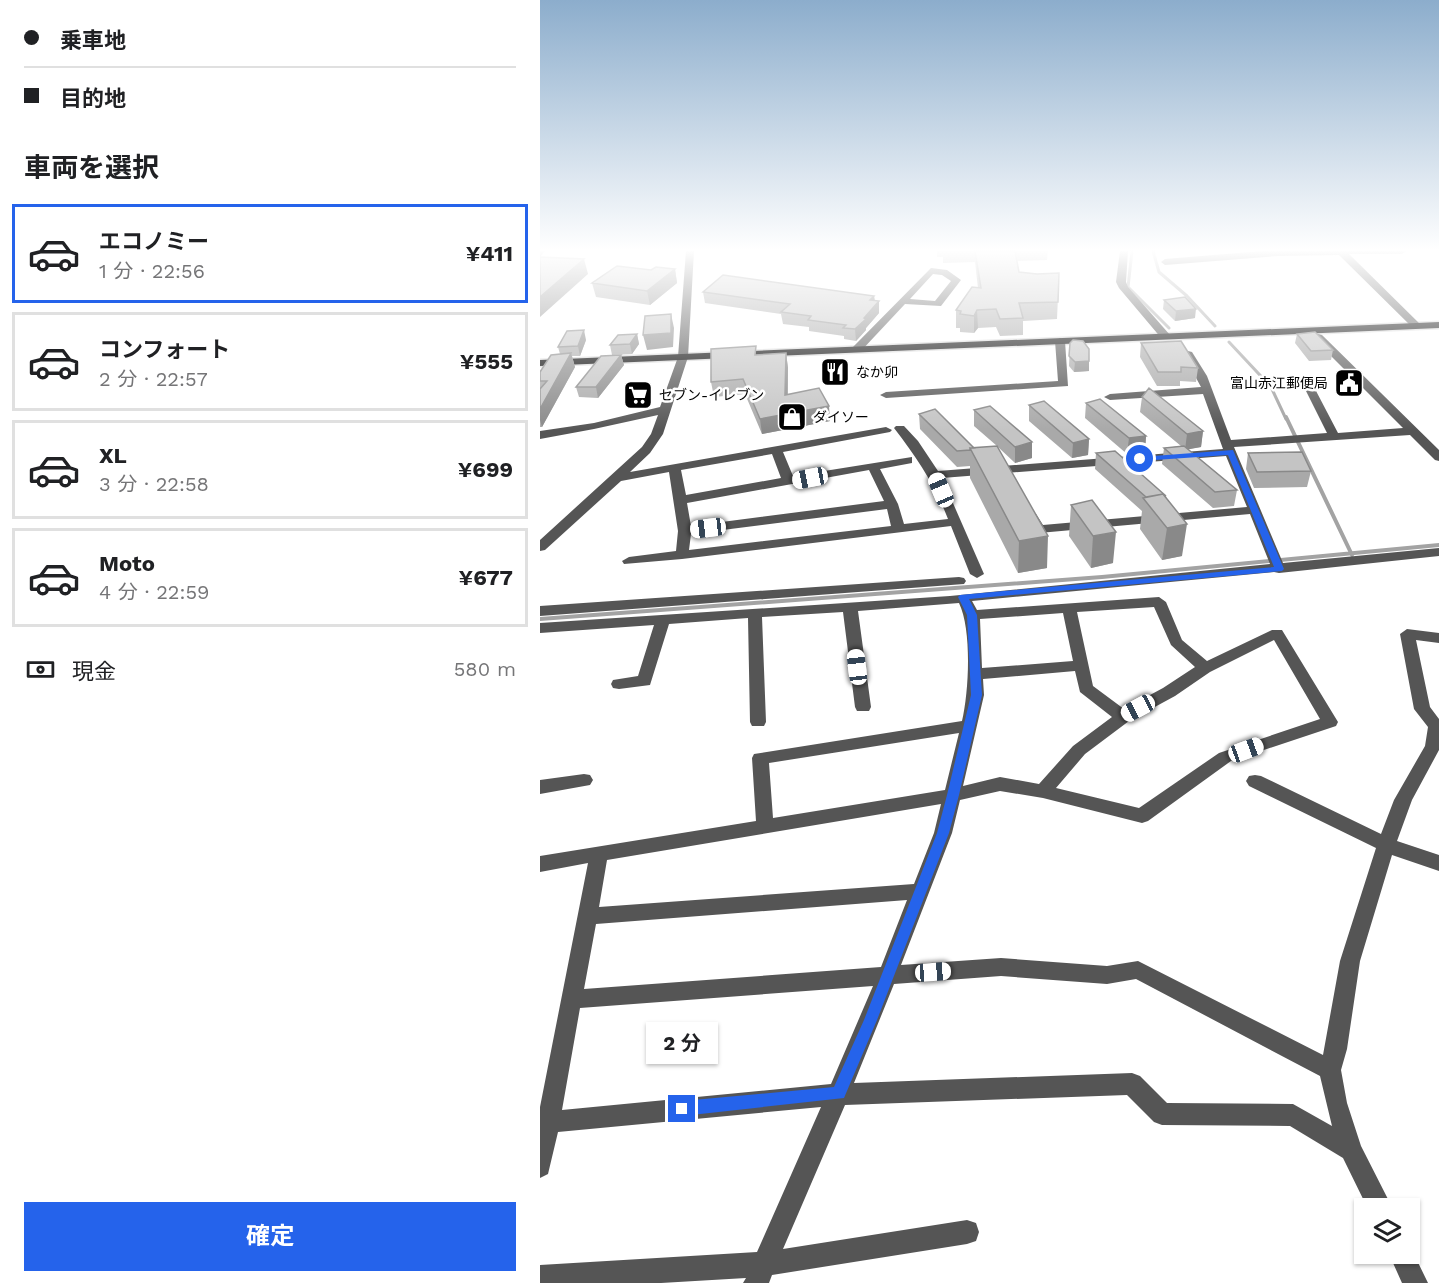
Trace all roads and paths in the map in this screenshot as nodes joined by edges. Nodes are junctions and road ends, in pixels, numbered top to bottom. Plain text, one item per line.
1 (686, 311) edge
2 (894, 311) edge
3 (1146, 311) edge
4 (1401, 311) edge
5 (1439, 325) edge
6 (1417, 326) junction
7 (1310, 330) junction
8 (1171, 337) junction
9 (1060, 341) junction
10 (856, 350) junction
11 (683, 357) junction
12 (540, 363) edge
13 (1310, 389) dead end
14 (1207, 390) junction
15 (886, 395) dead end
16 (1110, 397) dead end
17 (667, 409) junction
18 (900, 428) dead end
19 (886, 430) dead end
20 (1413, 431) junction
21 (540, 435) edge
22 (1334, 436) junction
23 (1229, 448) junction
24 (776, 450) junction
25 (1439, 457) edge
26 (908, 460) dead end
27 (873, 466) junction
28 (675, 468) junction
29 (934, 475) junction
30 (617, 478) junction
31 (789, 482) junction
32 (680, 500) junction
33 (892, 504) junction
34 (1027, 509) edge
35 (1255, 510) junction
36 (955, 522) junction
37 (899, 529) junction
38 (685, 531) junction
39 (540, 548) edge
40 (1439, 552) edge
41 (682, 555) junction
42 (629, 561) dead end
43 (1277, 564) junction
44 (977, 574) dead end
45 (959, 580) dead end
46 (963, 597) junction
47 (850, 606) junction
48 (1069, 608) junction
49 (540, 612) edge
50 (755, 612) junction
51 (972, 615) junction
52 (663, 618) junction
53 (540, 628) edge
54 (1439, 638) edge
55 (1081, 665) junction
56 (1205, 668) junction
57 (976, 674) junction
58 (619, 684) dead end
59 (862, 707) dead end
60 (1123, 717) junction
61 (758, 722) dead end
62 (969, 726) junction
63 (584, 780) dead end
64 (1255, 781) dead end
65 (540, 787) edge
66 (1043, 791) junction
67 (953, 795) junction
68 (765, 827) junction
69 (1386, 844) junction
70 (599, 854) junction
71 (1439, 863) edge
72 (540, 864) edge
73 (921, 891) junction
74 (588, 916) junction
75 (888, 975) junction
76 (572, 999) junction
77 (1330, 1070) junction
78 (839, 1094) junction
79 (544, 1122) edge
80 (1352, 1150) junction
81 (540, 1166) edge
82 (1376, 1198) edge
83 (967, 1232) dead end
84 (1406, 1264) edge
85 (760, 1273) edge
86 (540, 1278) edge
87 (1415, 1283) edge

1 - 11 street
2 - 10 street
3 - 8 street
4 - 6 street
5 - 6 main road
6 - 7 main road
7 - 8 main road
7 - 20 street
8 - 9 main road
8 - 14 street
9 - 10 main road
9 - 15 street
10 - 11 main road
11 - 12 main road
11 - 17 street
13 - 22 street
14 - 16 street
14 - 23 street
17 - 21 street
17 - 30 street
18 - 29 street
19 - 24 street
20 - 22 street
20 - 25 street
22 - 23 street
23 - 29 street
23 - 35 street
24 - 28 street
24 - 31 street
26 - 27 street
27 - 31 street
27 - 33 street
28 - 30 street
28 - 32 street
29 - 36 street
30 - 39 street
31 - 32 street
32 - 38 street
33 - 37 street
33 - 38 street
34 - 35 street
35 - 43 street
36 - 37 street
36 - 44 street
37 - 41 street
38 - 41 street
40 - 43 street
41 - 42 street
43 - 46 street
45 - 49 street
46 - 47 street
46 - 51 street
47 - 50 street
47 - 59 street
48 - 51 street
48 - 55 street
48 - 56 street
50 - 52 street
50 - 61 street
51 - 57 street
52 - 53 street
52 - 58 street
54 - 69 street
55 - 57 street
55 - 60 street
56 - 60 street
56 - 66 street
57 - 62 street
60 - 66 street
62 - 67 street
62 - 68 street
63 - 65 street
64 - 69 street
66 - 67 street
67 - 68 street
67 - 73 street
68 - 70 street
69 - 71 street
69 - 77 street
70 - 72 street
70 - 74 street
73 - 74 street
73 - 75 street
74 - 76 street
75 - 76 street
75 - 77 street
75 - 78 street
76 - 79 street
77 - 80 street
78 - 79 street
78 - 80 street
78 - 85 street
79 - 81 street
80 - 82 street
83 - 85 street
84 - 87 street
85 - 86 street

